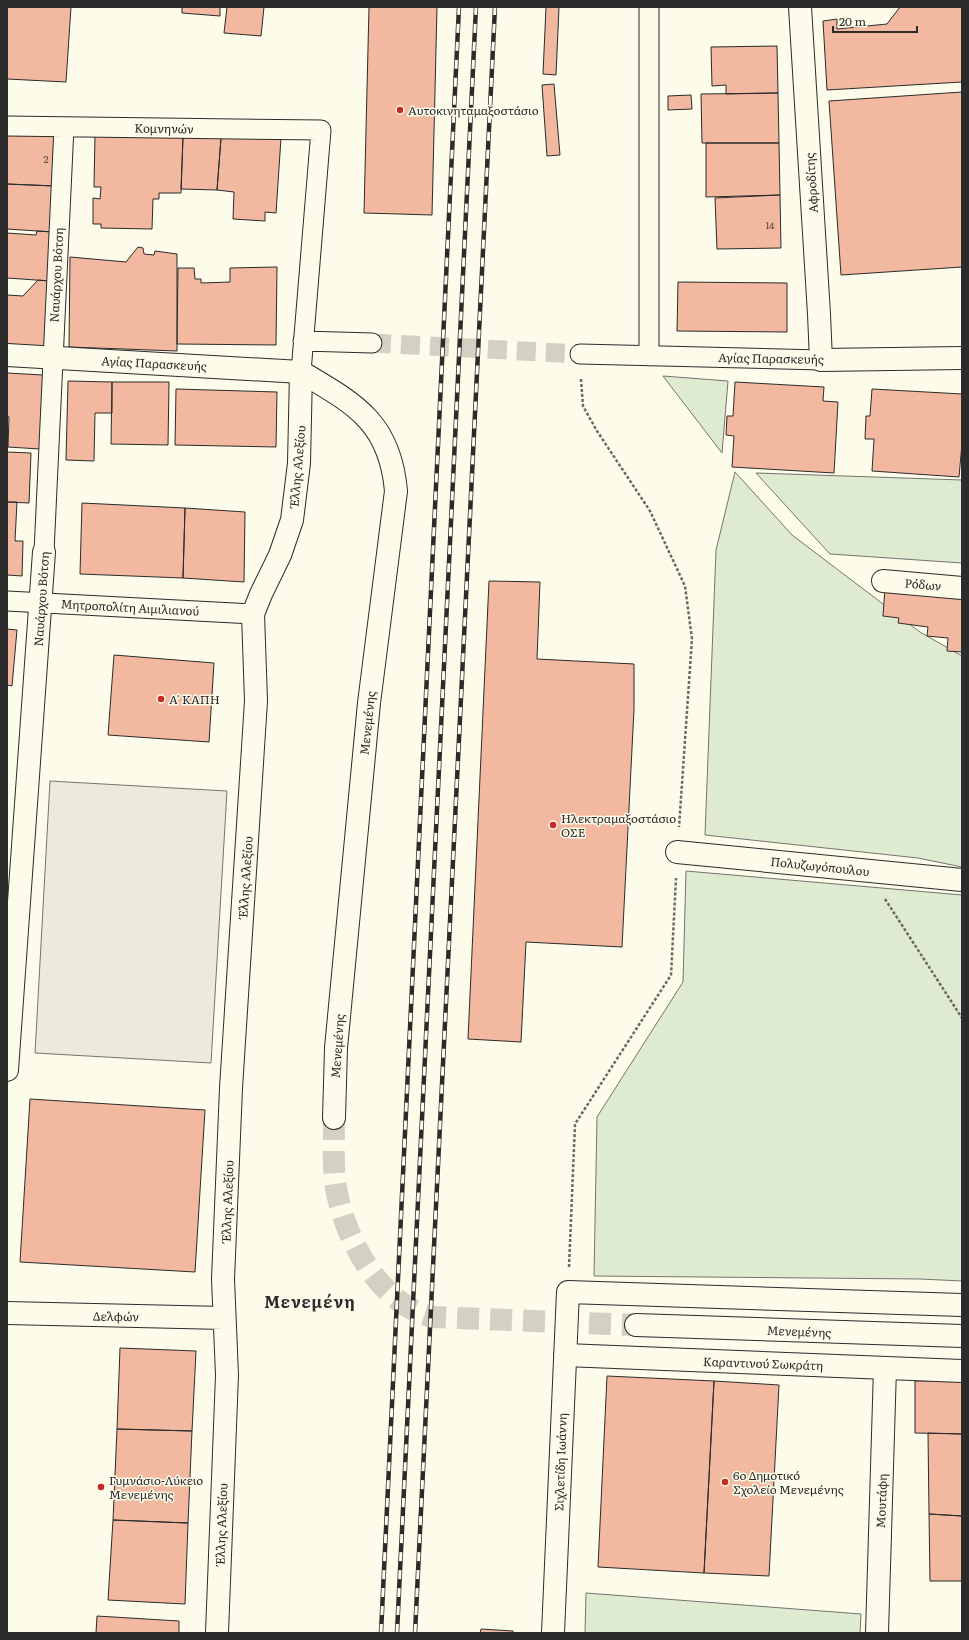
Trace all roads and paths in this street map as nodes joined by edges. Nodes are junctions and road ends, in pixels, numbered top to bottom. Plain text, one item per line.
1 (649, 7) edge
2 (800, 7) edge
3 (7, 126) edge
4 (64, 127) junction
5 (320, 130) joint
6 (303, 341) junction
7 (372, 343) tunnel mouth
8 (580, 354) joint
9 (7, 355) edge
10 (649, 356) junction
11 (52, 358) junction
12 (962, 358) edge
13 (821, 360) junction
14 (301, 372) junction
15 (44, 552) joint
16 (883, 581) dead end
17 (962, 588) edge
18 (7, 600) edge
19 (41, 602) junction
20 (253, 614) junction
21 (15, 846) edge
22 (677, 852) junction
23 (868, 871) junction
24 (962, 880) edge
25 (962, 1018) edge
26 (7, 1070) edge
27 (334, 1118) tunnel mouth
28 (568, 1292) junction
29 (962, 1305) edge
30 (7, 1313) edge
31 (224, 1318) junction
32 (636, 1325) tunnel mouth
33 (962, 1336) edge
34 (565, 1355) junction
35 (885, 1368) junction
36 (962, 1371) edge
37 (217, 1633) edge
38 (553, 1633) edge
39 (877, 1633) edge

1 - 10 street
2 - 13 street, Αφροδίτης
3 - 4 street, Κομνηνών
4 - 5 street, Κομνηνών
4 - 11 street, Ναυάρχου Βότση
5 - 6 street, Έλλης Αλεξίου
6 - 7 street
6 - 14 street, Έλλης Αλεξίου
8 - 10 street, Αγίας Παρασκευής
8 - 22 path
9 - 11 street, Αγίας Παρασκευής
10 - 13 street, Αγίας Παρασκευής
11 - 14 street, Αγίας Παρασκευής
11 - 15 street, Ναυάρχου Βότση
12 - 13 street, Αγίας Παρασκευής
14 - 20 street, Έλλης Αλεξίου
14 - 27 street, Μενεμένης
15 - 19 street, Ναυάρχου Βότση
16 - 17 street, Ρόδων
18 - 19 street, Μητροπολίτη Αιμιλιανού
19 - 20 street, Μητροπολίτη Αιμιλιανού
19 - 21 street, Ναυάρχου Βότση
20 - 31 street, Έλλης Αλεξίου
21 - 26 street, Ναυάρχου Βότση
22 - 23 street, Πολυζωγόπουλου
22 - 28 path
23 - 24 street, Πολυζωγόπουλου
23 - 25 path
28 - 29 street
28 - 34 street, Σιχλετίδη Ιωάννη
30 - 31 street, Δελφών
31 - 37 street, Έλλης Αλεξίου
32 - 33 street, Μενεμένης
34 - 35 street, Καραντινού Σωκράτη
34 - 38 street, Σιχλετίδη Ιωάννη
35 - 36 street, Καραντινού Σωκράτη
35 - 39 street, Μουτάφη

